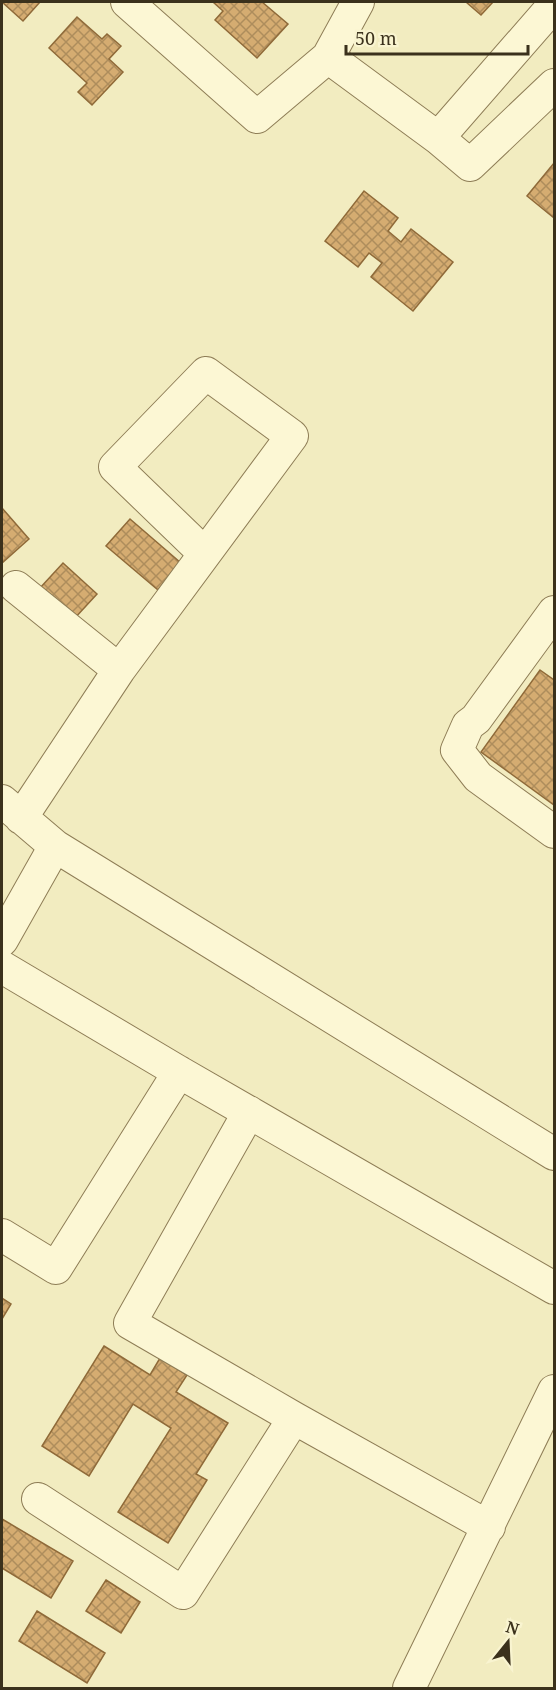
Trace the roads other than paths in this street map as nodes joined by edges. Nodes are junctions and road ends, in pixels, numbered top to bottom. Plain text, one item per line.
1 (127, 2) edge
2 (358, 2) edge
3 (555, 5) edge
4 (328, 57) junction
5 (555, 85) edge
6 (438, 138) junction
7 (204, 553) junction
8 (16, 587) dead end
9 (555, 612) edge
10 (119, 670) junction
11 (11, 809) edge
12 (555, 832) edge
13 (54, 846) junction
14 (2, 940) edge
15 (2, 967) edge
16 (179, 1072) junction
17 (249, 1112) junction
18 (555, 1155) edge
19 (2, 1235) edge
20 (555, 1288) edge
21 (555, 1391) edge
22 (294, 1418) junction
23 (38, 1499) dead end
24 (489, 1527) junction
25 (409, 1689) edge

1 - 4 street
2 - 4 street
3 - 6 street
4 - 6 street
5 - 6 street
7 - 7 street
7 - 10 street
8 - 10 street
9 - 12 street
10 - 11 street
11 - 13 street
13 - 14 street
13 - 18 street
15 - 16 street
16 - 17 street
16 - 19 street
17 - 20 street
17 - 22 street
21 - 24 street
22 - 23 street
22 - 24 street
24 - 25 street

